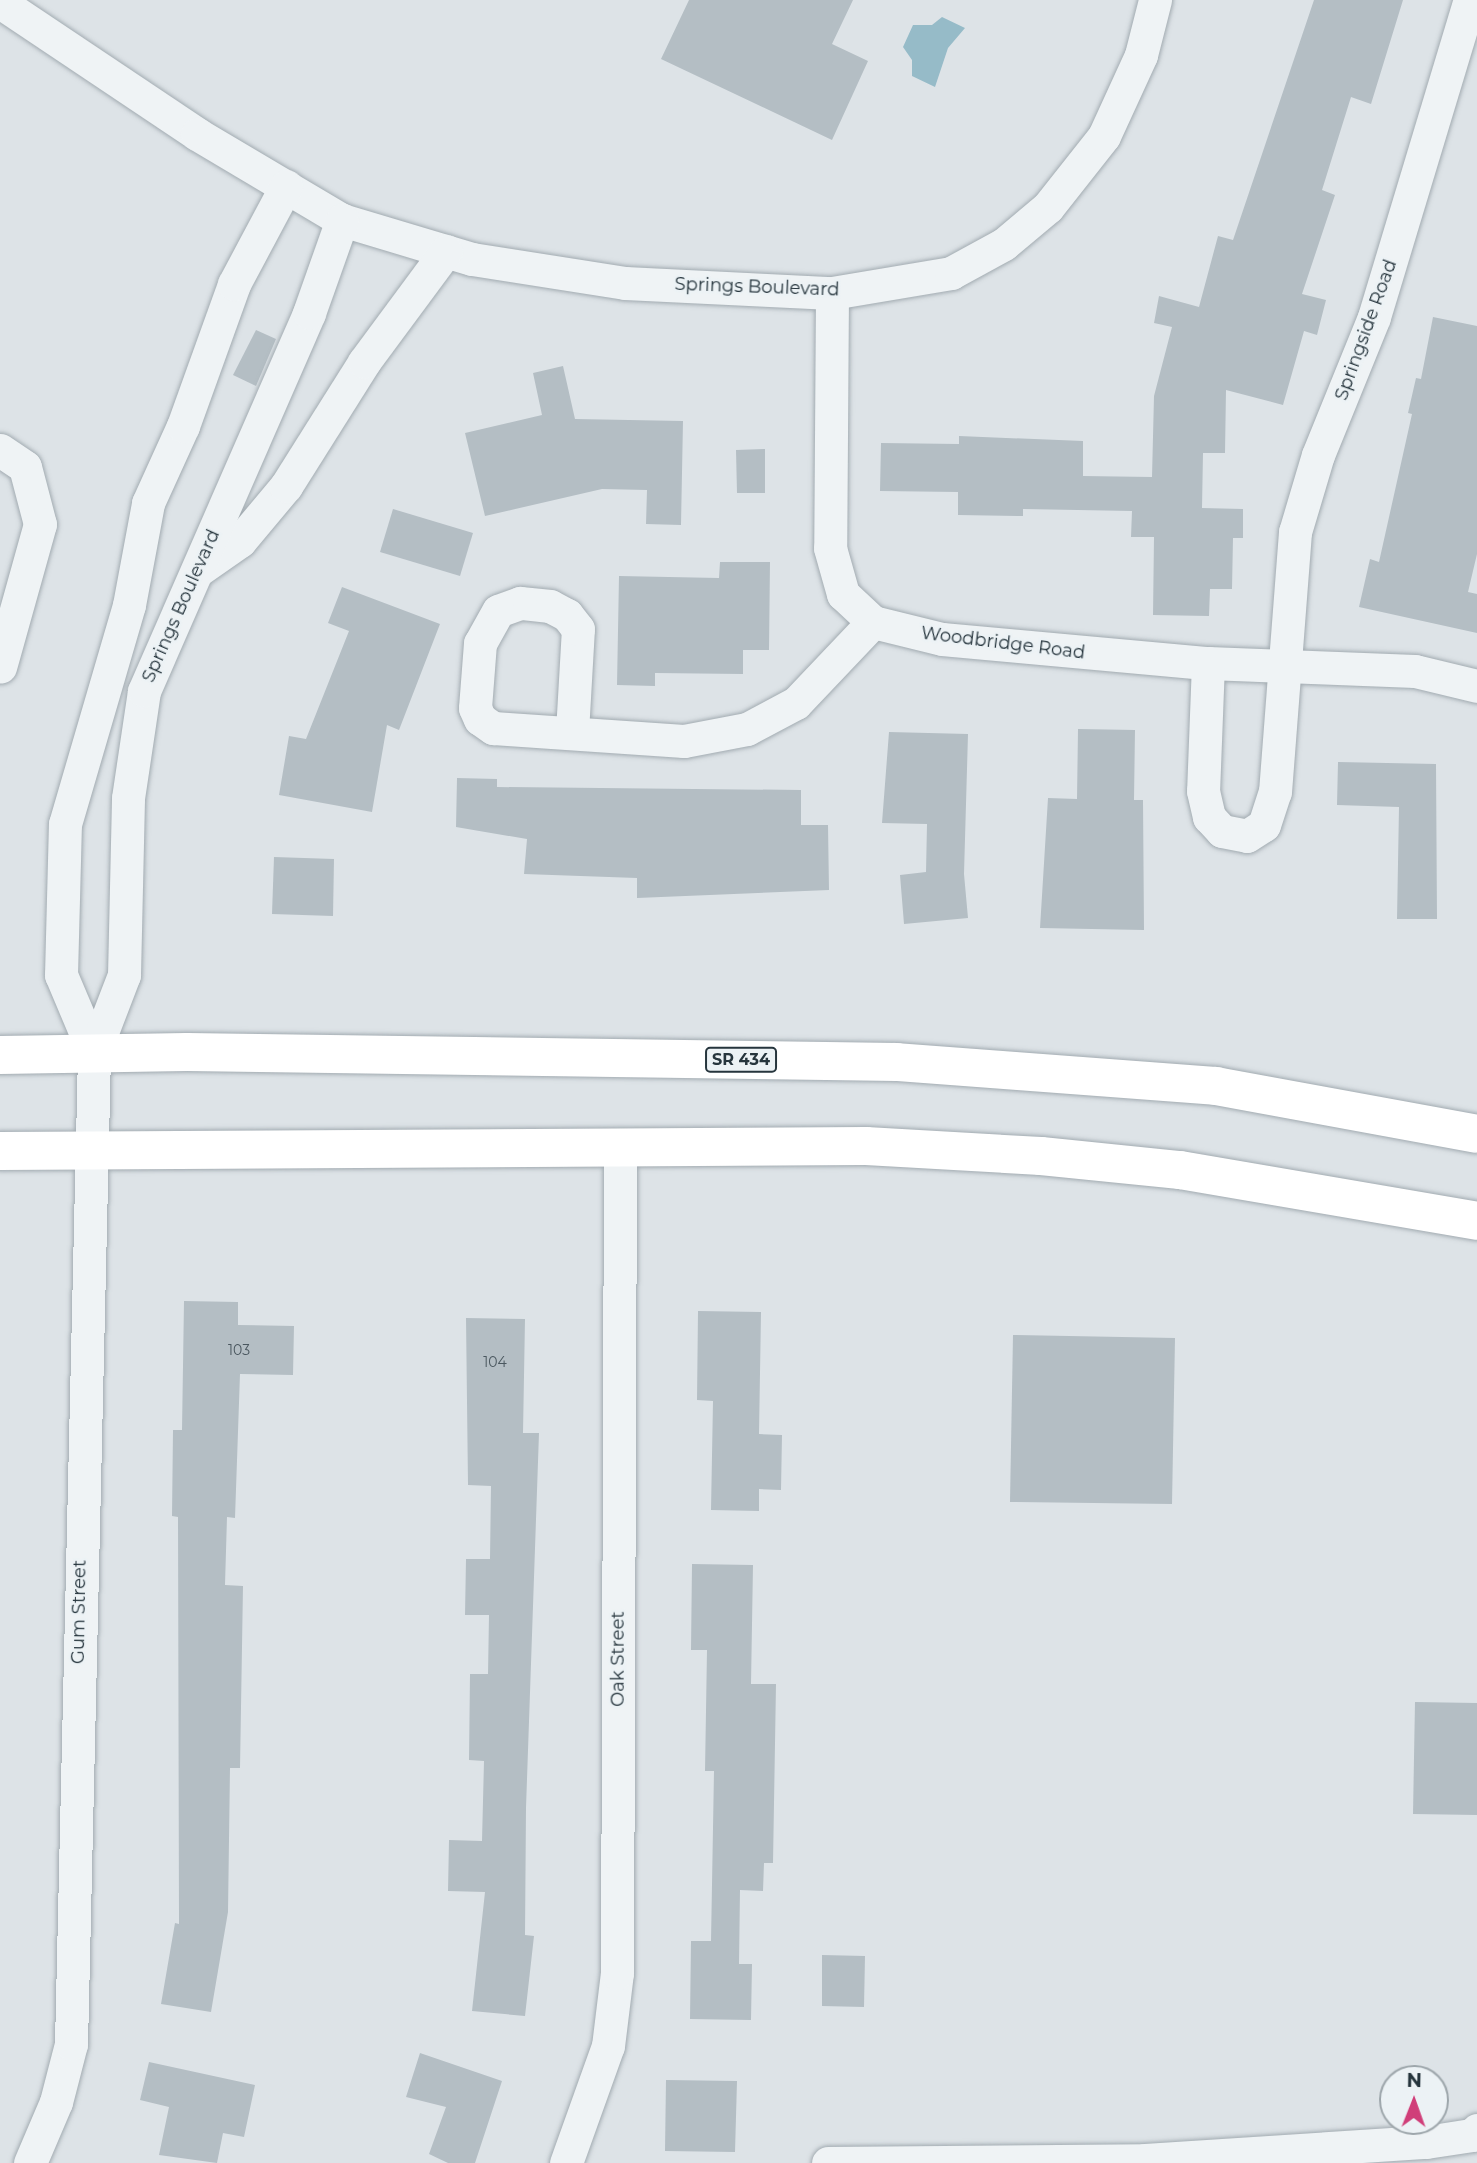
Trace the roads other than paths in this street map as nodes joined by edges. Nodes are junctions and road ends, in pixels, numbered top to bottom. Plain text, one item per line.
1 (1155, 0) edge
2 (1470, 0) edge
3 (0, 2) edge
4 (286, 186) junction
5 (342, 220) junction
6 (446, 251) junction
7 (832, 293) junction
8 (0, 450) edge
9 (197, 571) junction
10 (873, 622) junction
11 (1208, 663) junction
12 (1284, 663) junction
13 (0, 667) edge
14 (1477, 686) edge
15 (572, 732) dead end
16 (94, 1053) junction
17 (0, 1055) edge
18 (1477, 1134) edge
19 (620, 1147) junction
20 (0, 1151) edge
21 (89, 1151) junction
22 (1477, 1221) edge
23 (1477, 2130) edge
24 (1426, 2153) edge
25 (828, 2162) edge
26 (30, 2163) edge
27 (566, 2163) edge

1 - 7 street, Springs Boulevard
2 - 12 street, Springside Road
3 - 4 street, Springs Boulevard
4 - 5 street, Springs Boulevard
4 - 16 street
5 - 6 street, Springs Boulevard
5 - 9 street, Springs Boulevard
6 - 7 street, Springs Boulevard
6 - 9 street
7 - 10 street, Woodbridge Road
8 - 13 street
9 - 16 street, Springs Boulevard
10 - 11 street, Woodbridge Road
10 - 15 street
11 - 12 street, Woodbridge Road
11 - 12 street, Springside Road
12 - 14 street, Woodbridge Road
16 - 17 main road, SR 434
16 - 18 main road, SR 434
16 - 21 street, Gum Street
19 - 21 main road
19 - 22 main road
19 - 27 street, Oak Street
20 - 21 main road
21 - 26 street, Gum Street
23 - 24 street
24 - 25 street

